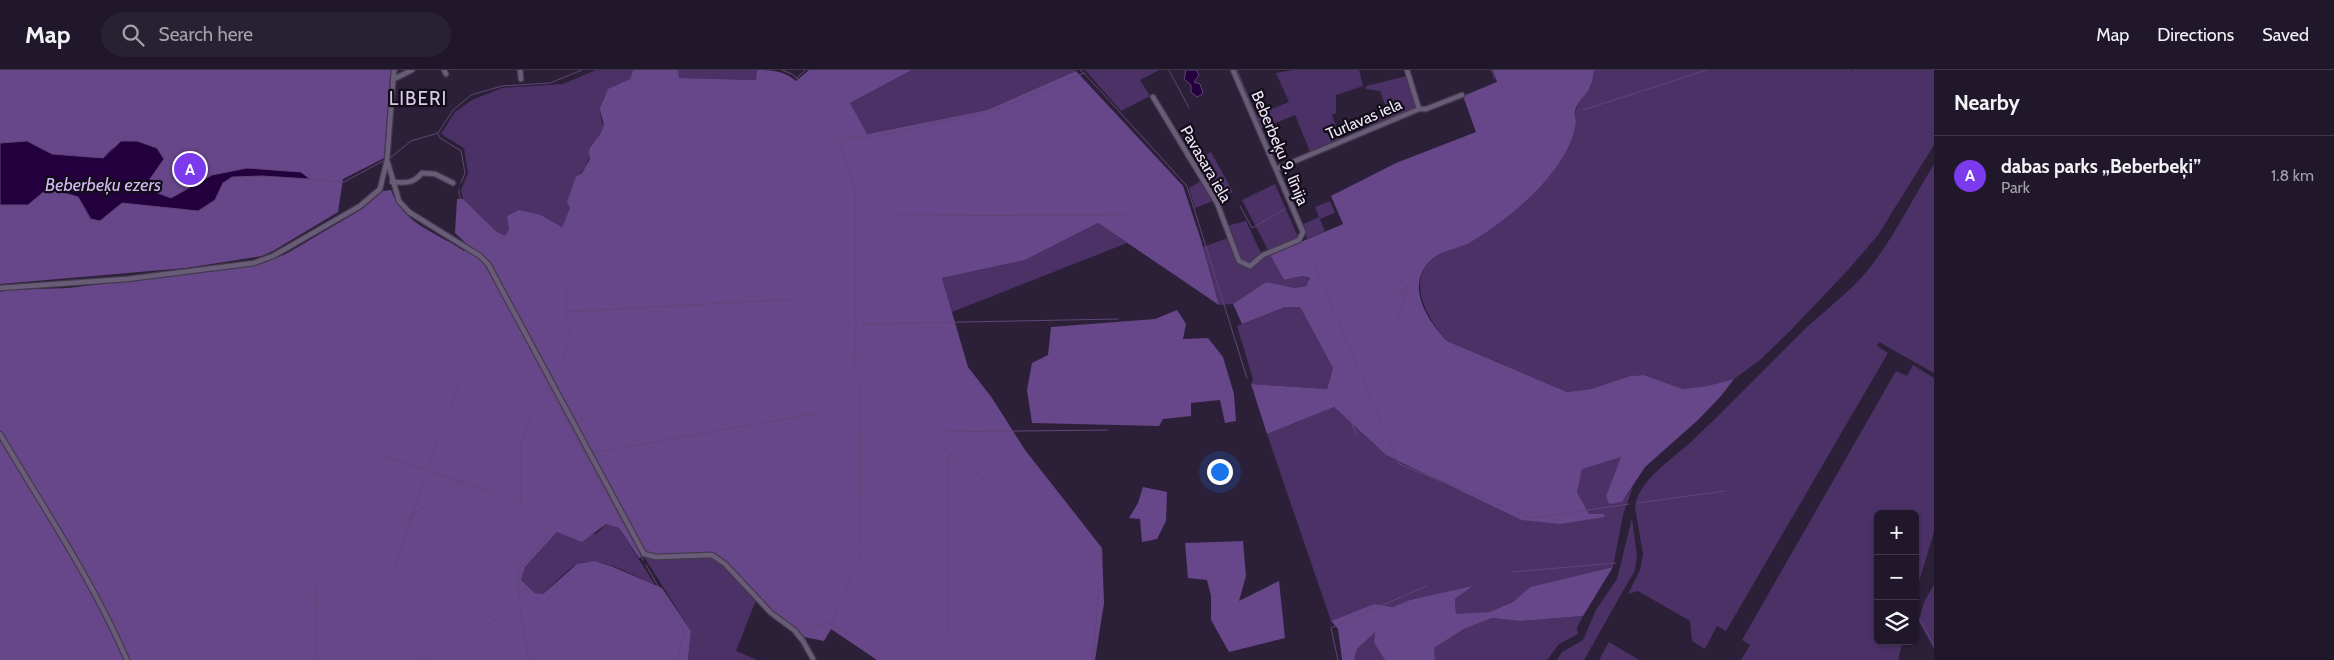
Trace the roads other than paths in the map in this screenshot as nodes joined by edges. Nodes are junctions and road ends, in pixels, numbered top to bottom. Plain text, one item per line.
1 (394, 70) edge
2 (412, 70) edge
3 (520, 70) edge
4 (1233, 70) edge
5 (1406, 70) edge
6 (394, 79) junction
7 (521, 79) dead end
8 (1462, 95) dead end
9 (1153, 97) dead end
10 (1420, 109) junction
11 (388, 160) junction
12 (1276, 170) junction
13 (392, 182) junction
14 (453, 183) dead end
15 (1302, 236) joint
16 (0, 288) edge
17 (0, 434) edge
18 (813, 659) edge
19 (127, 660) edge

1 - 6 street
2 - 6 street
3 - 7 street
4 - 12 street, Beberbeķu 9. līnija
5 - 10 street
6 - 11 street
8 - 10 street, Turlavas iela
9 - 15 street, Pavasara iela
10 - 12 street, Turlavas iela
11 - 13 street
11 - 16 street
12 - 15 street, Beberbeķu 9. līnija
13 - 14 street
13 - 18 street
17 - 19 street

